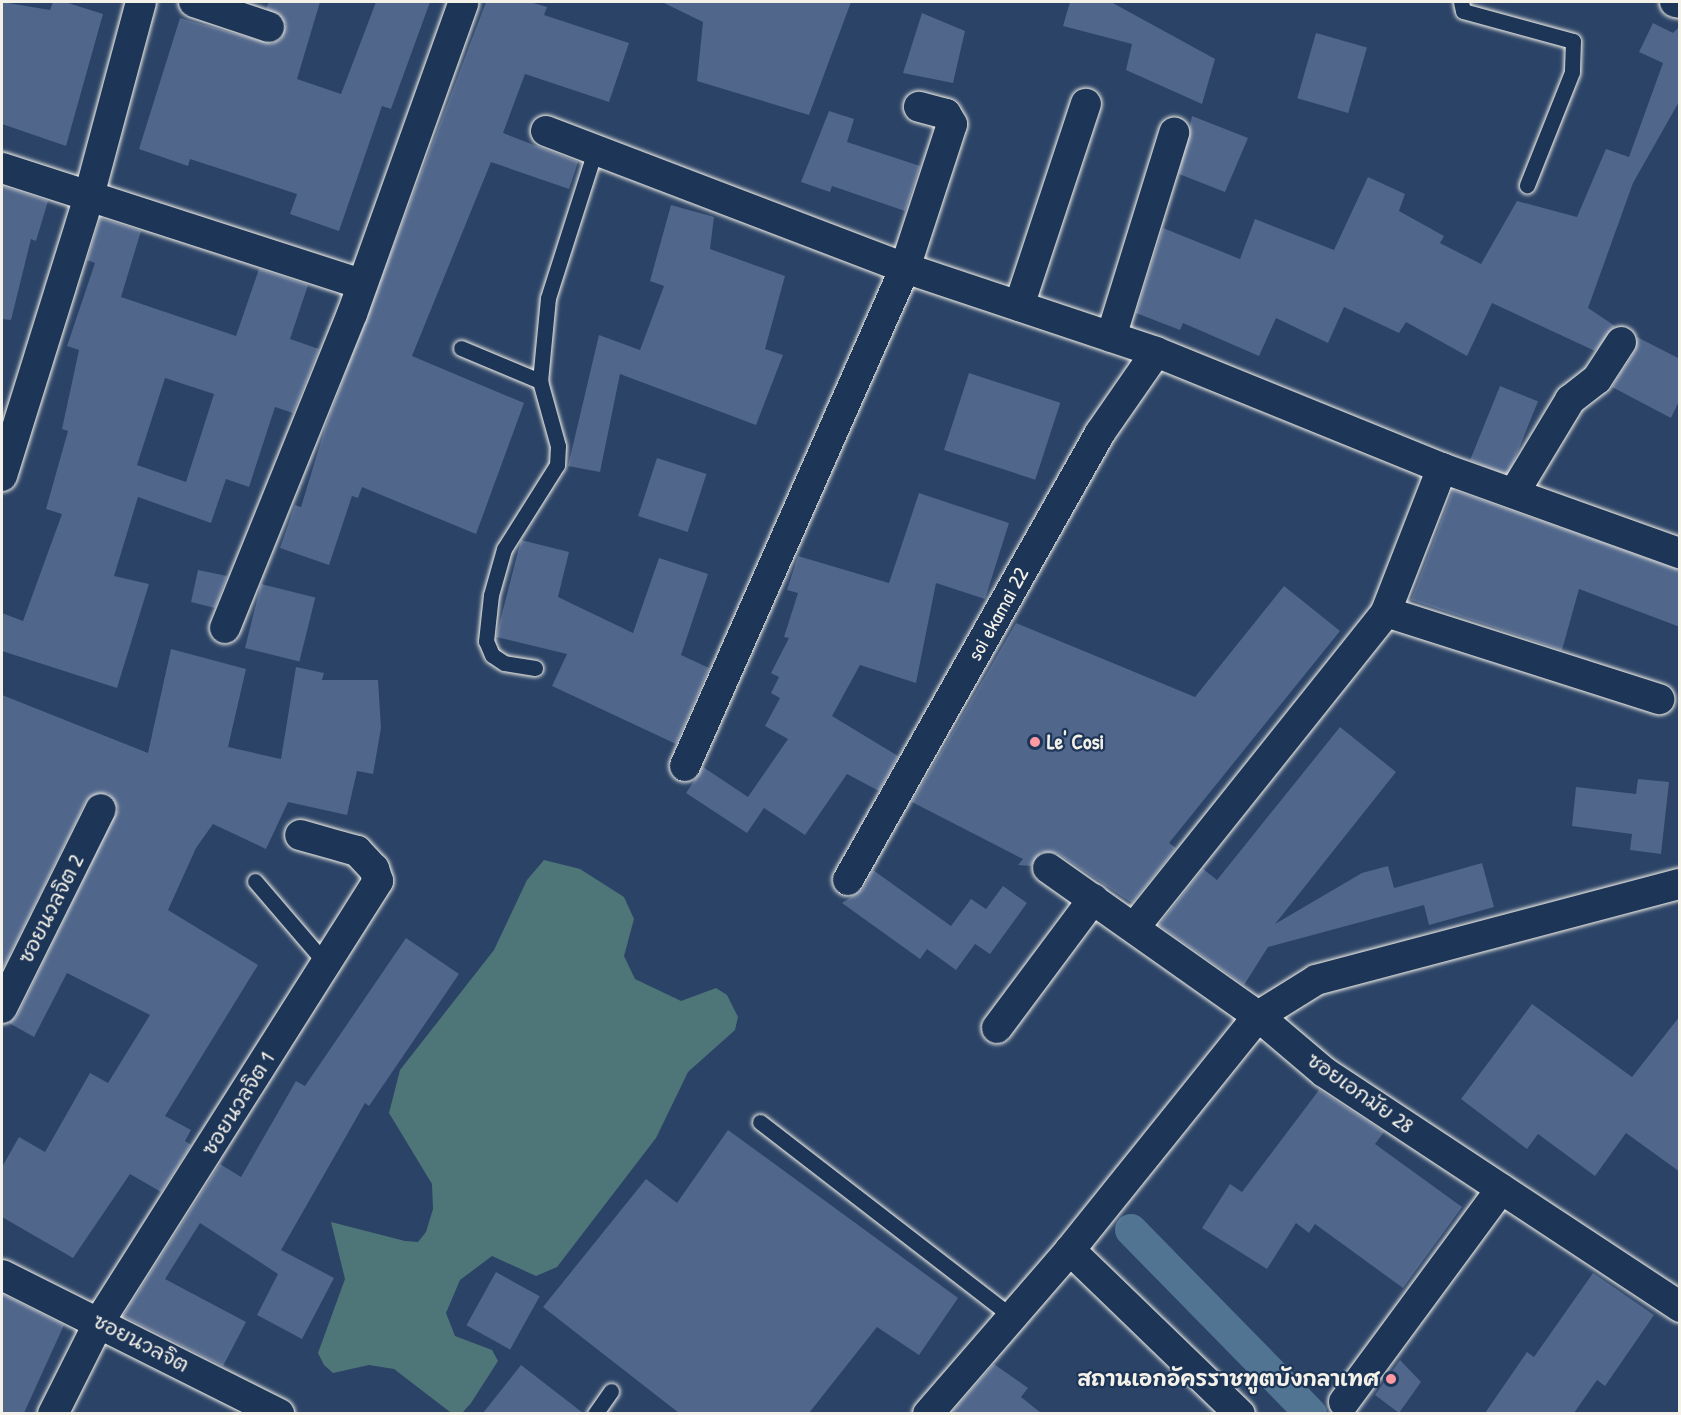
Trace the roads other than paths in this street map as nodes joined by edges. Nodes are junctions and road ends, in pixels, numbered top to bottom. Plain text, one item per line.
1 (141, 2) edge
2 (194, 2) edge
3 (464, 2) edge
4 (1461, 2) edge
5 (1675, 2) edge
6 (1680, 3) edge
7 (269, 27) dead end
8 (1086, 104) dead end
9 (919, 106) dead end
10 (546, 131) dead end
11 (1174, 134) dead end
12 (595, 150) junction
13 (2, 168) edge
14 (1527, 185) dead end
15 (89, 196) junction
16 (905, 268) junction
17 (362, 284) junction
18 (1019, 306) junction
19 (1111, 337) junction
20 (1621, 342) dead end
21 (461, 348) dead end
22 (1156, 352) junction
23 (540, 381) junction
24 (1442, 468) junction
25 (2, 476) edge
26 (1514, 494) junction
27 (1680, 554) edge
28 (1386, 612) junction
29 (225, 628) dead end
30 (536, 668) dead end
31 (1659, 699) dead end
32 (685, 766) dead end
33 (101, 809) dead end
34 (300, 835) dead end
35 (1048, 868) dead end
36 (848, 880) dead end
37 (255, 881) dead end
38 (1680, 884) edge
39 (1093, 899) junction
40 (1134, 928) junction
41 (327, 965) junction
42 (2, 1008) edge
43 (1258, 1016) junction
44 (998, 1028) dead end
45 (760, 1122) dead end
46 (1502, 1189) junction
47 (1070, 1250) junction
48 (2, 1275) edge
49 (1680, 1307) edge
50 (1012, 1317) junction
51 (99, 1322) junction
52 (610, 1390) dead end
53 (1344, 1402) dead end
54 (53, 1413) edge
55 (279, 1413) edge
56 (595, 1413) edge
57 (928, 1413) edge
58 (1240, 1413) edge

1 - 15 street
2 - 7 street
3 - 17 street
4 - 14 lane
5 - 6 street
8 - 18 street
9 - 16 street
10 - 12 street
11 - 19 street
12 - 16 street
12 - 23 lane
13 - 15 street
15 - 17 street
15 - 25 street
16 - 18 street
16 - 32 street
17 - 29 street
18 - 19 street
19 - 22 street
20 - 26 street
21 - 23 lane
22 - 24 street
22 - 36 street, soi ekamai 22
23 - 30 lane
24 - 26 street
24 - 28 street
26 - 27 street
28 - 31 street
28 - 40 street
33 - 42 street, ซอยนวลจิต 2
34 - 41 street, ซอยนวลจิต 1
35 - 39 street, ซอยเอกมัย 28
37 - 41 lane
38 - 43 street
39 - 40 street, ซอยเอกมัย 28
39 - 44 street
40 - 43 street, ซอยเอกมัย 28
41 - 51 street, ซอยนวลจิต 1
43 - 46 street, ซอยเอกมัย 28
43 - 47 street
45 - 50 lane
46 - 49 street, ซอยเอกมัย 28
46 - 53 street
47 - 50 street
47 - 58 street
48 - 51 street, ซอยนวลจิต
50 - 57 street
51 - 54 street, ซอยนวลจิต 1
51 - 55 street, ซอยนวลจิต
52 - 56 lane

